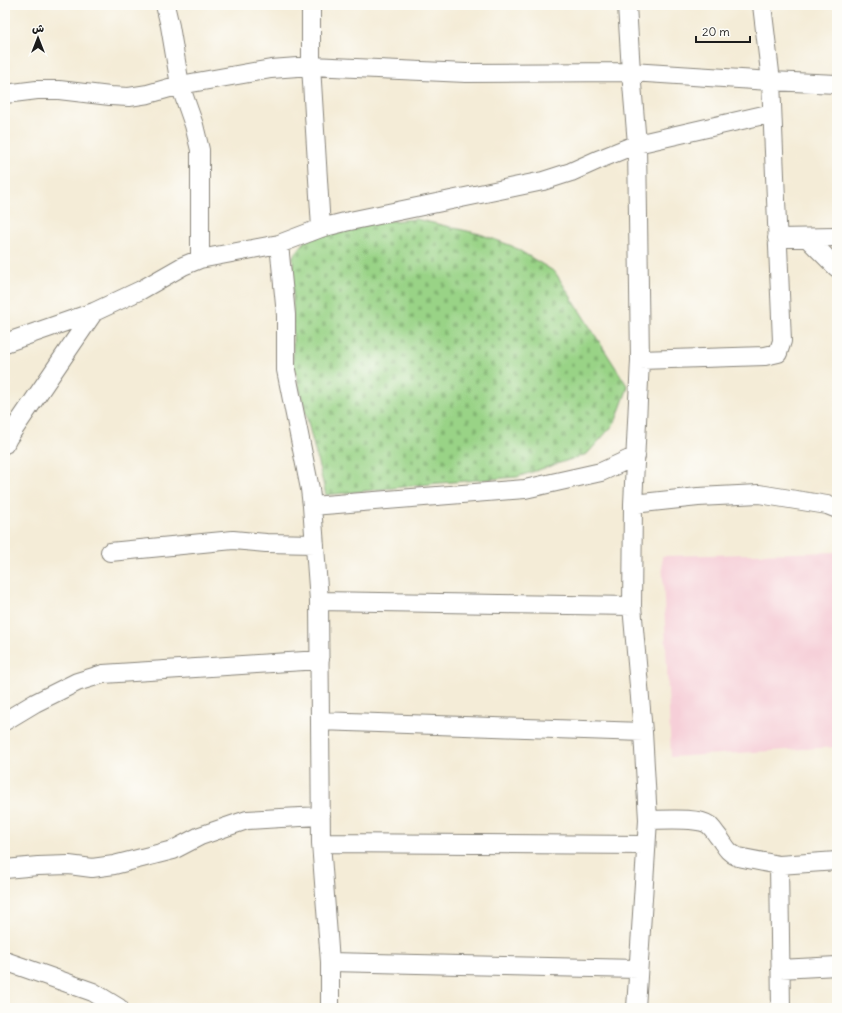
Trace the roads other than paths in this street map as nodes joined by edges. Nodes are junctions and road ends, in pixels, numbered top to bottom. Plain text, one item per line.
1 (165, 5) edge
2 (311, 5) edge
3 (627, 5) edge
4 (762, 5) edge
5 (311, 66) junction
6 (631, 72) junction
7 (771, 81) junction
8 (837, 84) edge
9 (180, 85) junction
10 (5, 94) edge
11 (772, 113) junction
12 (637, 144) junction
13 (321, 228) junction
14 (837, 237) edge
15 (777, 238) junction
16 (808, 238) junction
17 (279, 244) junction
18 (200, 259) junction
19 (837, 268) edge
20 (94, 312) junction
21 (5, 343) edge
22 (640, 360) junction
23 (5, 444) edge
24 (636, 456) junction
25 (633, 504) junction
26 (312, 506) junction
27 (837, 508) edge
28 (315, 544) junction
29 (110, 552) dead end
30 (320, 601) junction
31 (632, 606) junction
32 (320, 660) junction
33 (5, 721) edge
34 (320, 721) junction
35 (643, 732) junction
36 (321, 816) junction
37 (648, 820) junction
38 (321, 843) junction
39 (646, 844) junction
40 (837, 860) edge
41 (779, 865) junction
42 (5, 869) edge
43 (5, 961) edge
44 (330, 962) junction
45 (837, 966) edge
46 (638, 969) junction
47 (780, 969) junction
48 (119, 1008) edge
49 (330, 1008) edge
50 (636, 1008) edge
51 (781, 1008) edge

1 - 9 street
2 - 5 street
3 - 6 street
4 - 7 street
5 - 6 street
5 - 9 street
5 - 13 street
6 - 7 street
6 - 12 street
7 - 8 street
7 - 11 street
9 - 10 street
9 - 18 street
11 - 12 street
11 - 15 street
12 - 13 street
12 - 22 street
13 - 17 street
14 - 16 street
15 - 16 street
15 - 22 street
16 - 19 street
17 - 18 street
17 - 26 street
18 - 20 street
20 - 21 street
20 - 23 street
22 - 24 street
24 - 25 street
24 - 26 street
25 - 27 street
25 - 31 street
26 - 28 street
28 - 29 street
28 - 30 street
30 - 31 street
30 - 32 street
31 - 35 street
32 - 33 street
32 - 34 street
34 - 35 street
34 - 36 street
35 - 37 street
36 - 38 street
36 - 42 street
37 - 39 street
37 - 41 street
38 - 39 street
38 - 44 street
39 - 46 street
40 - 41 street
41 - 47 street
43 - 48 street
44 - 46 street
44 - 49 street
45 - 47 street
46 - 50 street
47 - 51 street

